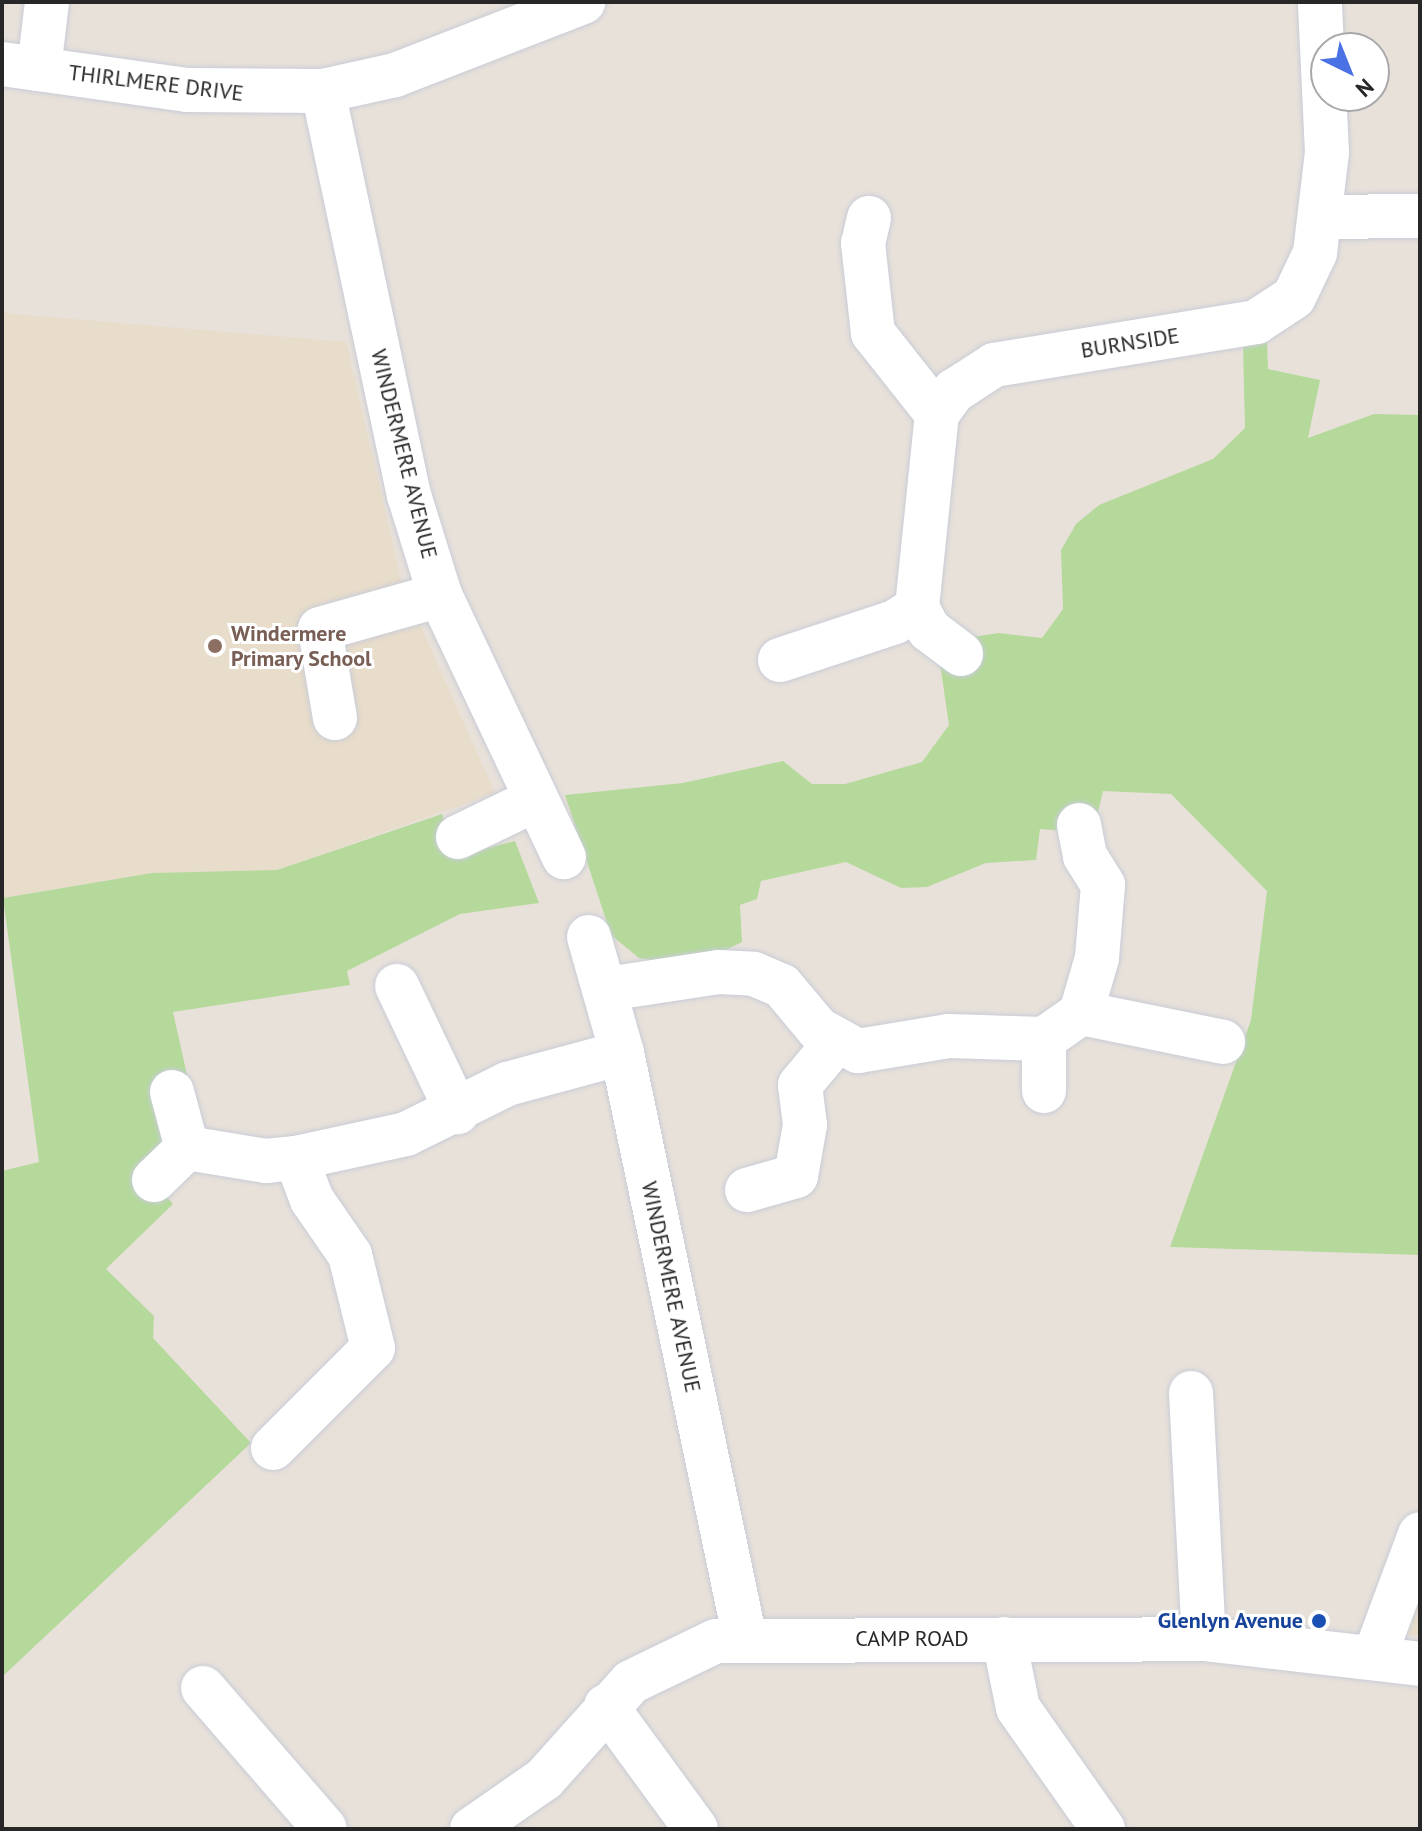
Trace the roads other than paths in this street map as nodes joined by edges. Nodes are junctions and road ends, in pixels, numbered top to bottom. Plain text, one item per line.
1 (47, 2) edge
2 (583, 2) edge
3 (1320, 2) edge
4 (20, 66) edge
5 (323, 91) junction
6 (1420, 216) edge
7 (1321, 217) junction
8 (869, 218) dead end
9 (937, 414) junction
10 (440, 595) junction
11 (918, 607) junction
12 (961, 654) dead end
13 (780, 660) dead end
14 (335, 718) dead end
15 (535, 800) junction
16 (1079, 825) dead end
17 (458, 837) dead end
18 (564, 857) dead end
19 (589, 937) dead end
20 (397, 986) dead end
21 (607, 989) junction
22 (1081, 1013) junction
23 (1044, 1039) junction
24 (1223, 1042) dead end
25 (835, 1043) junction
26 (622, 1053) junction
27 (1044, 1091) dead end
28 (172, 1092) dead end
29 (457, 1112) junction
30 (187, 1148) junction
31 (296, 1158) junction
32 (154, 1180) dead end
33 (747, 1190) dead end
34 (1191, 1393) dead end
35 (273, 1448) dead end
36 (1420, 1534) edge
37 (745, 1639) junction
38 (1004, 1639) junction
39 (1204, 1639) junction
40 (1374, 1658) junction
41 (1420, 1664) edge
42 (203, 1688) dead end
43 (606, 1706) junction
44 (325, 1829) edge
45 (472, 1829) edge
46 (696, 1829) edge
47 (1103, 1829) edge

1 - 4 street
2 - 5 street, THIRLMERE DRIVE
3 - 7 street, BURNSIDE
4 - 5 street, THIRLMERE DRIVE
5 - 10 street, WINDERMERE AVENUE
6 - 7 street
7 - 9 street, BURNSIDE
8 - 9 street
9 - 11 street
10 - 14 street
10 - 15 street, WINDERMERE AVENUE
11 - 12 street
11 - 13 street
15 - 17 street
15 - 18 street, WINDERMERE AVENUE
16 - 22 street
19 - 21 street, WINDERMERE AVENUE
20 - 29 street
21 - 25 street
21 - 26 street, WINDERMERE AVENUE
22 - 23 street
22 - 24 street
23 - 25 street
23 - 27 street
25 - 33 street
26 - 29 street
26 - 37 street, WINDERMERE AVENUE
28 - 30 street
29 - 31 street
30 - 31 street
30 - 32 street
31 - 35 street
34 - 39 street
36 - 40 street
37 - 38 street, CAMP ROAD
37 - 43 street, CAMP ROAD
38 - 39 street, CAMP ROAD
38 - 47 street
39 - 40 street, CAMP ROAD
40 - 41 street, CAMP ROAD
42 - 44 street
43 - 45 street, CAMP ROAD
43 - 46 street

